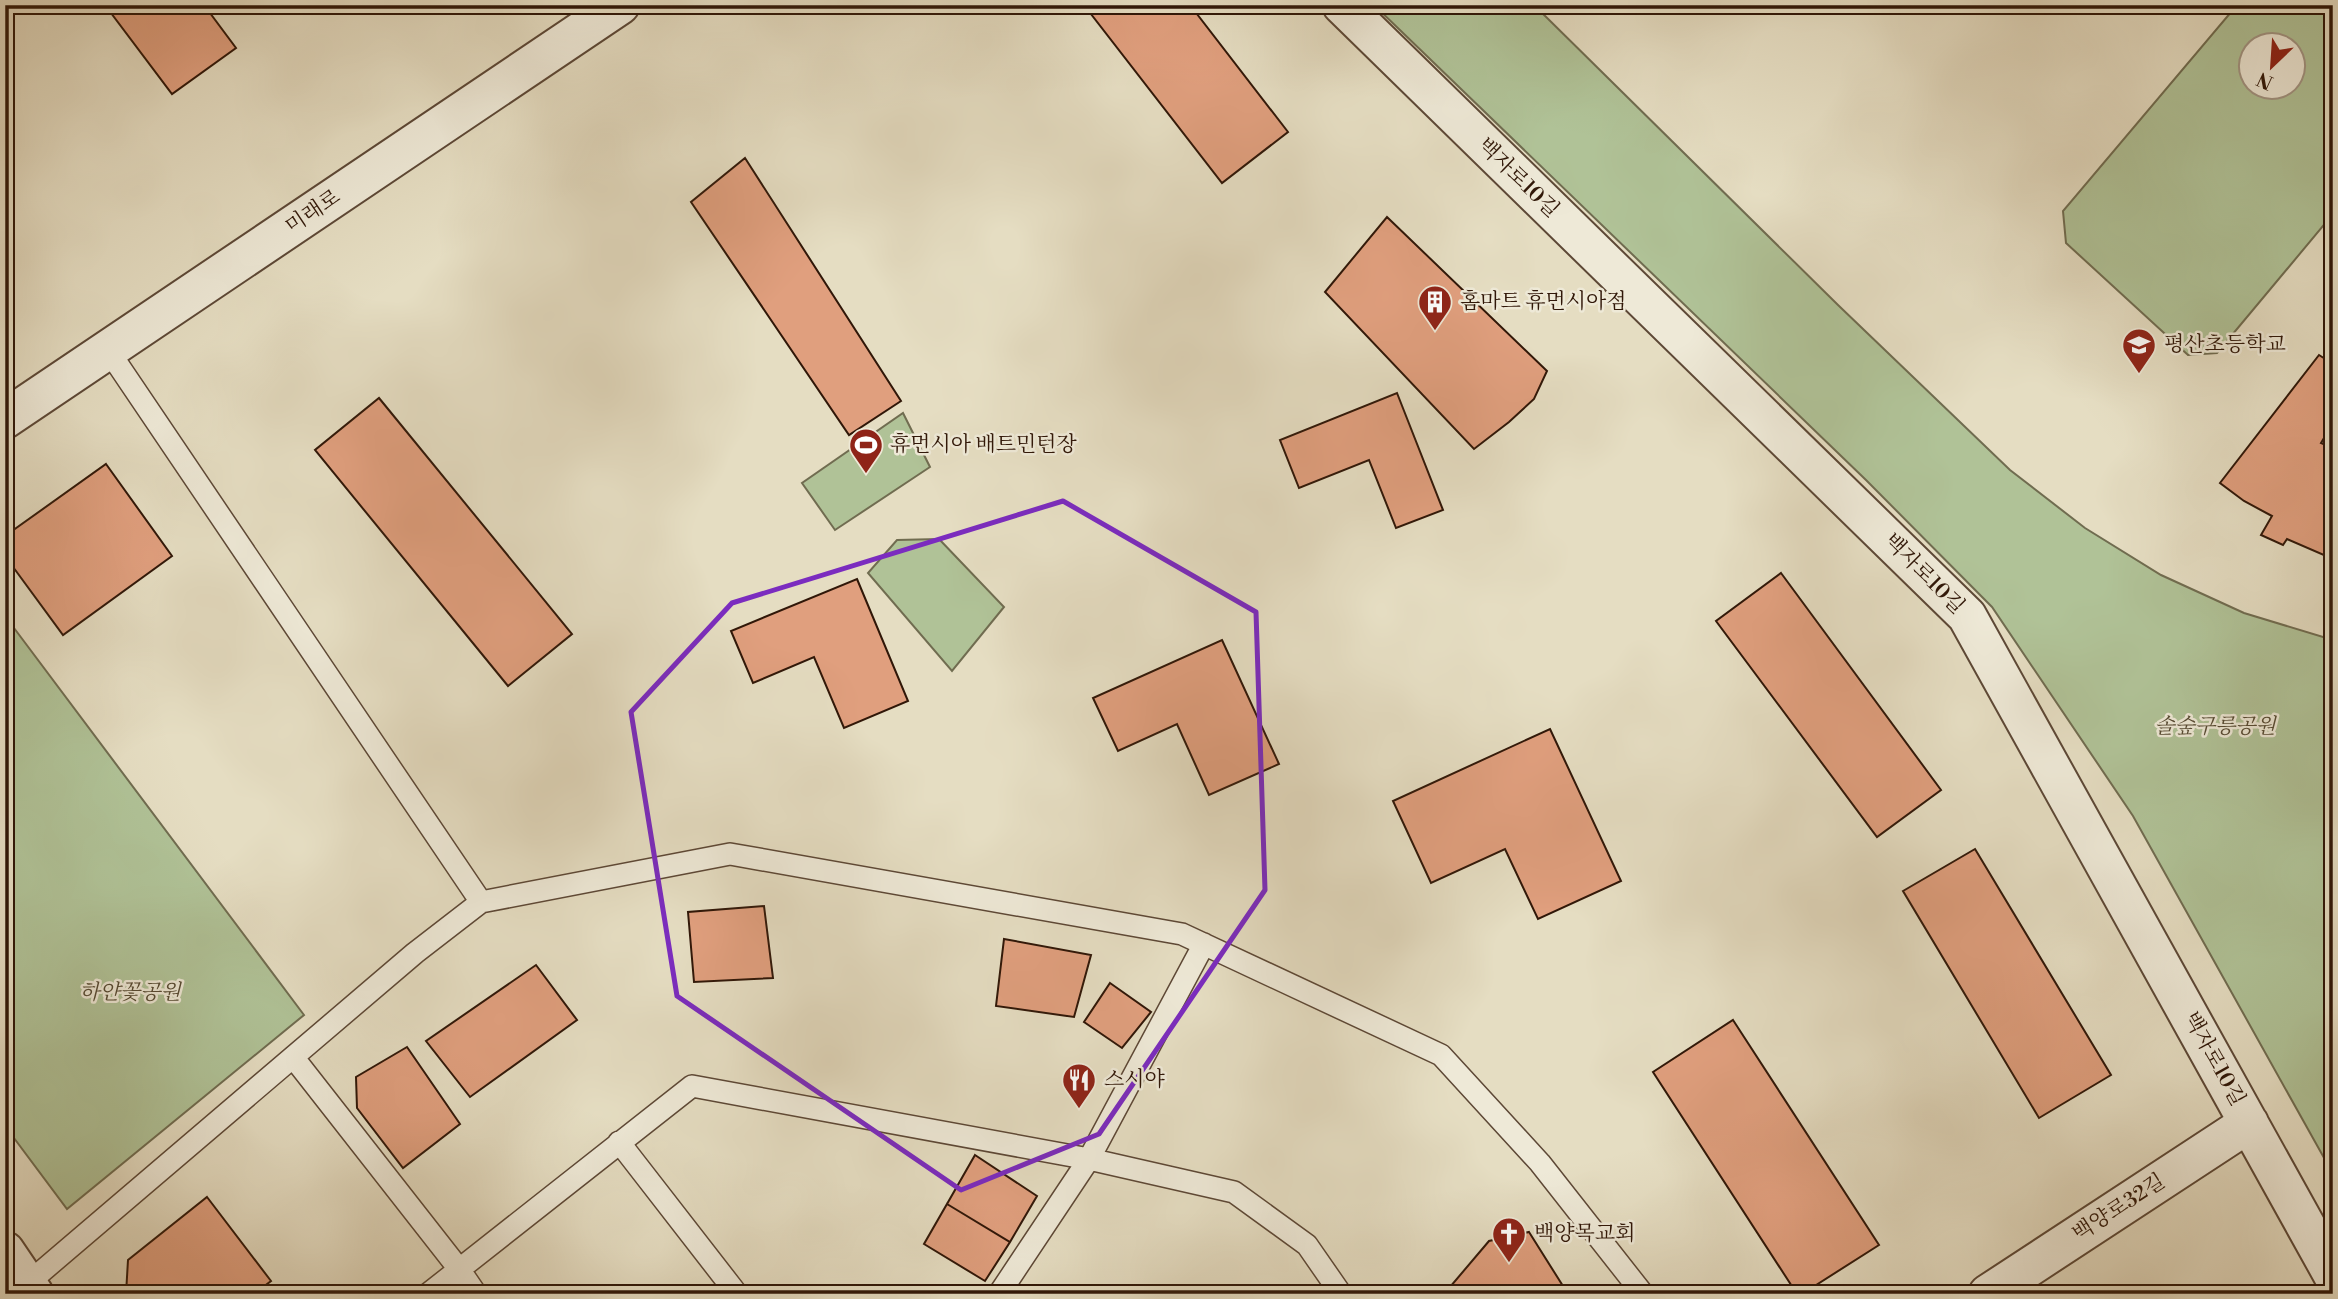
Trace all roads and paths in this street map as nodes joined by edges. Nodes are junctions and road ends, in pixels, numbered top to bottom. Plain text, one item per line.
1 (620, 5) edge
2 (1342, 5) edge
3 (108, 350) junction
4 (5, 419) edge
5 (481, 902) junction
6 (1204, 944) junction
7 (293, 1057) junction
8 (2249, 1123) junction
9 (619, 1142) junction
10 (1089, 1159) junction
11 (5, 1251) edge
12 (459, 1269) junction
13 (2333, 1275) edge
14 (31, 1289) edge
15 (428, 1294) edge
16 (475, 1294) edge
17 (737, 1294) edge
18 (999, 1294) edge
19 (1341, 1294) edge
20 (1643, 1294) edge
21 (1988, 1294) edge

1 - 3 street, 미래로
2 - 8 street, 백자로10길
3 - 4 street, 미래로
3 - 5 lane
5 - 6 lane
5 - 7 lane
6 - 10 lane
6 - 20 lane
7 - 12 lane
7 - 14 lane
8 - 13 street, 백자로10길
8 - 21 street, 백양로32길
9 - 10 lane
9 - 12 lane
9 - 17 lane
10 - 18 lane
10 - 19 lane
11 - 14 street
12 - 15 lane
12 - 16 lane

